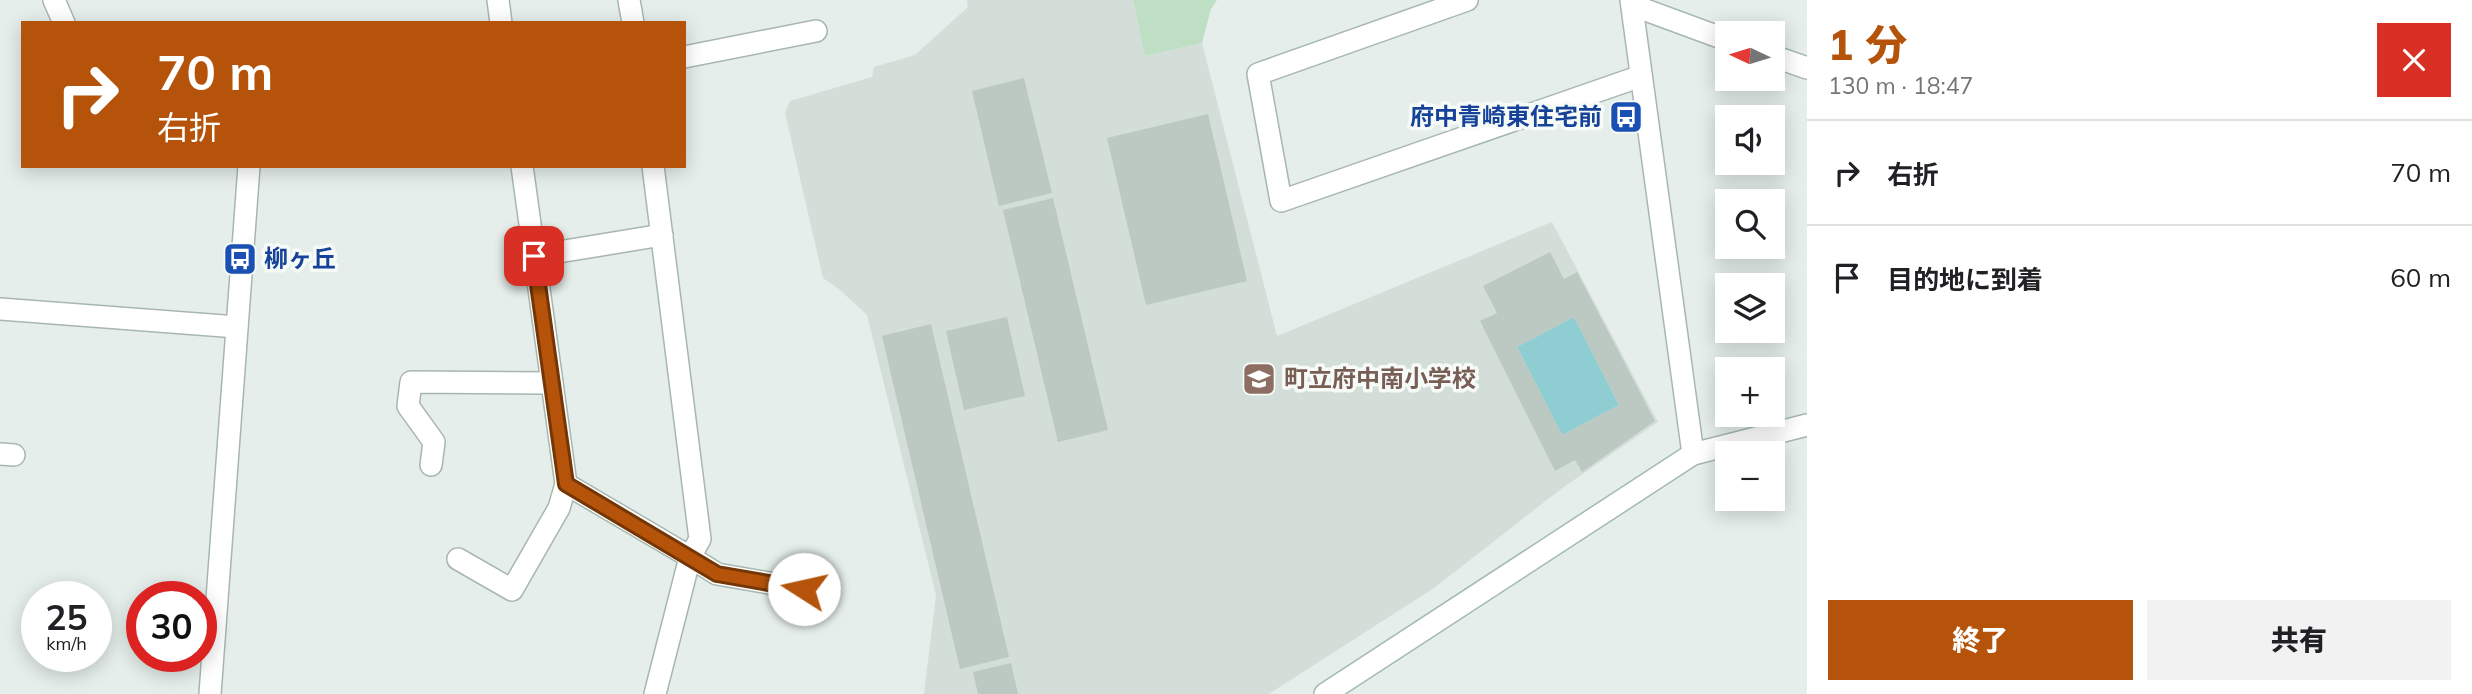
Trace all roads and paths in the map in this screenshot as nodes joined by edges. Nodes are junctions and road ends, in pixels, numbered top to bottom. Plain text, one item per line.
1 (54, 0) edge
2 (498, 0) edge
3 (629, 0) edge
4 (1467, 0) edge
5 (1631, 3) edge
6 (63, 21) edge
7 (502, 21) edge
8 (633, 21) edge
9 (816, 31) dead end
10 (1715, 35) edge
11 (686, 57) edge
12 (1785, 60) edge
13 (1807, 68) edge
14 (1641, 76) junction
15 (248, 168) edge
16 (522, 168) edge
17 (653, 168) edge
18 (663, 235) junction
19 (534, 256) junction
20 (0, 309) edge
21 (237, 327) junction
22 (552, 383) junction
23 (1807, 425) edge
24 (1693, 454) junction
25 (431, 465) dead end
26 (566, 484) junction
27 (690, 557) junction
28 (458, 559) dead end
29 (804, 589) dead end
30 (210, 694) edge
31 (655, 694) edge
32 (1325, 694) edge

1 - 6 street
2 - 7 street
3 - 8 street
4 - 14 street
5 - 10 street
5 - 14 street
9 - 11 street
12 - 13 street
14 - 24 street
15 - 21 street
16 - 19 street
17 - 18 street
18 - 19 street
18 - 27 street
19 - 22 street
20 - 21 street
21 - 30 street
22 - 25 street
22 - 26 street
23 - 24 street
24 - 32 street
26 - 27 street
26 - 28 street
27 - 29 street
27 - 31 street

